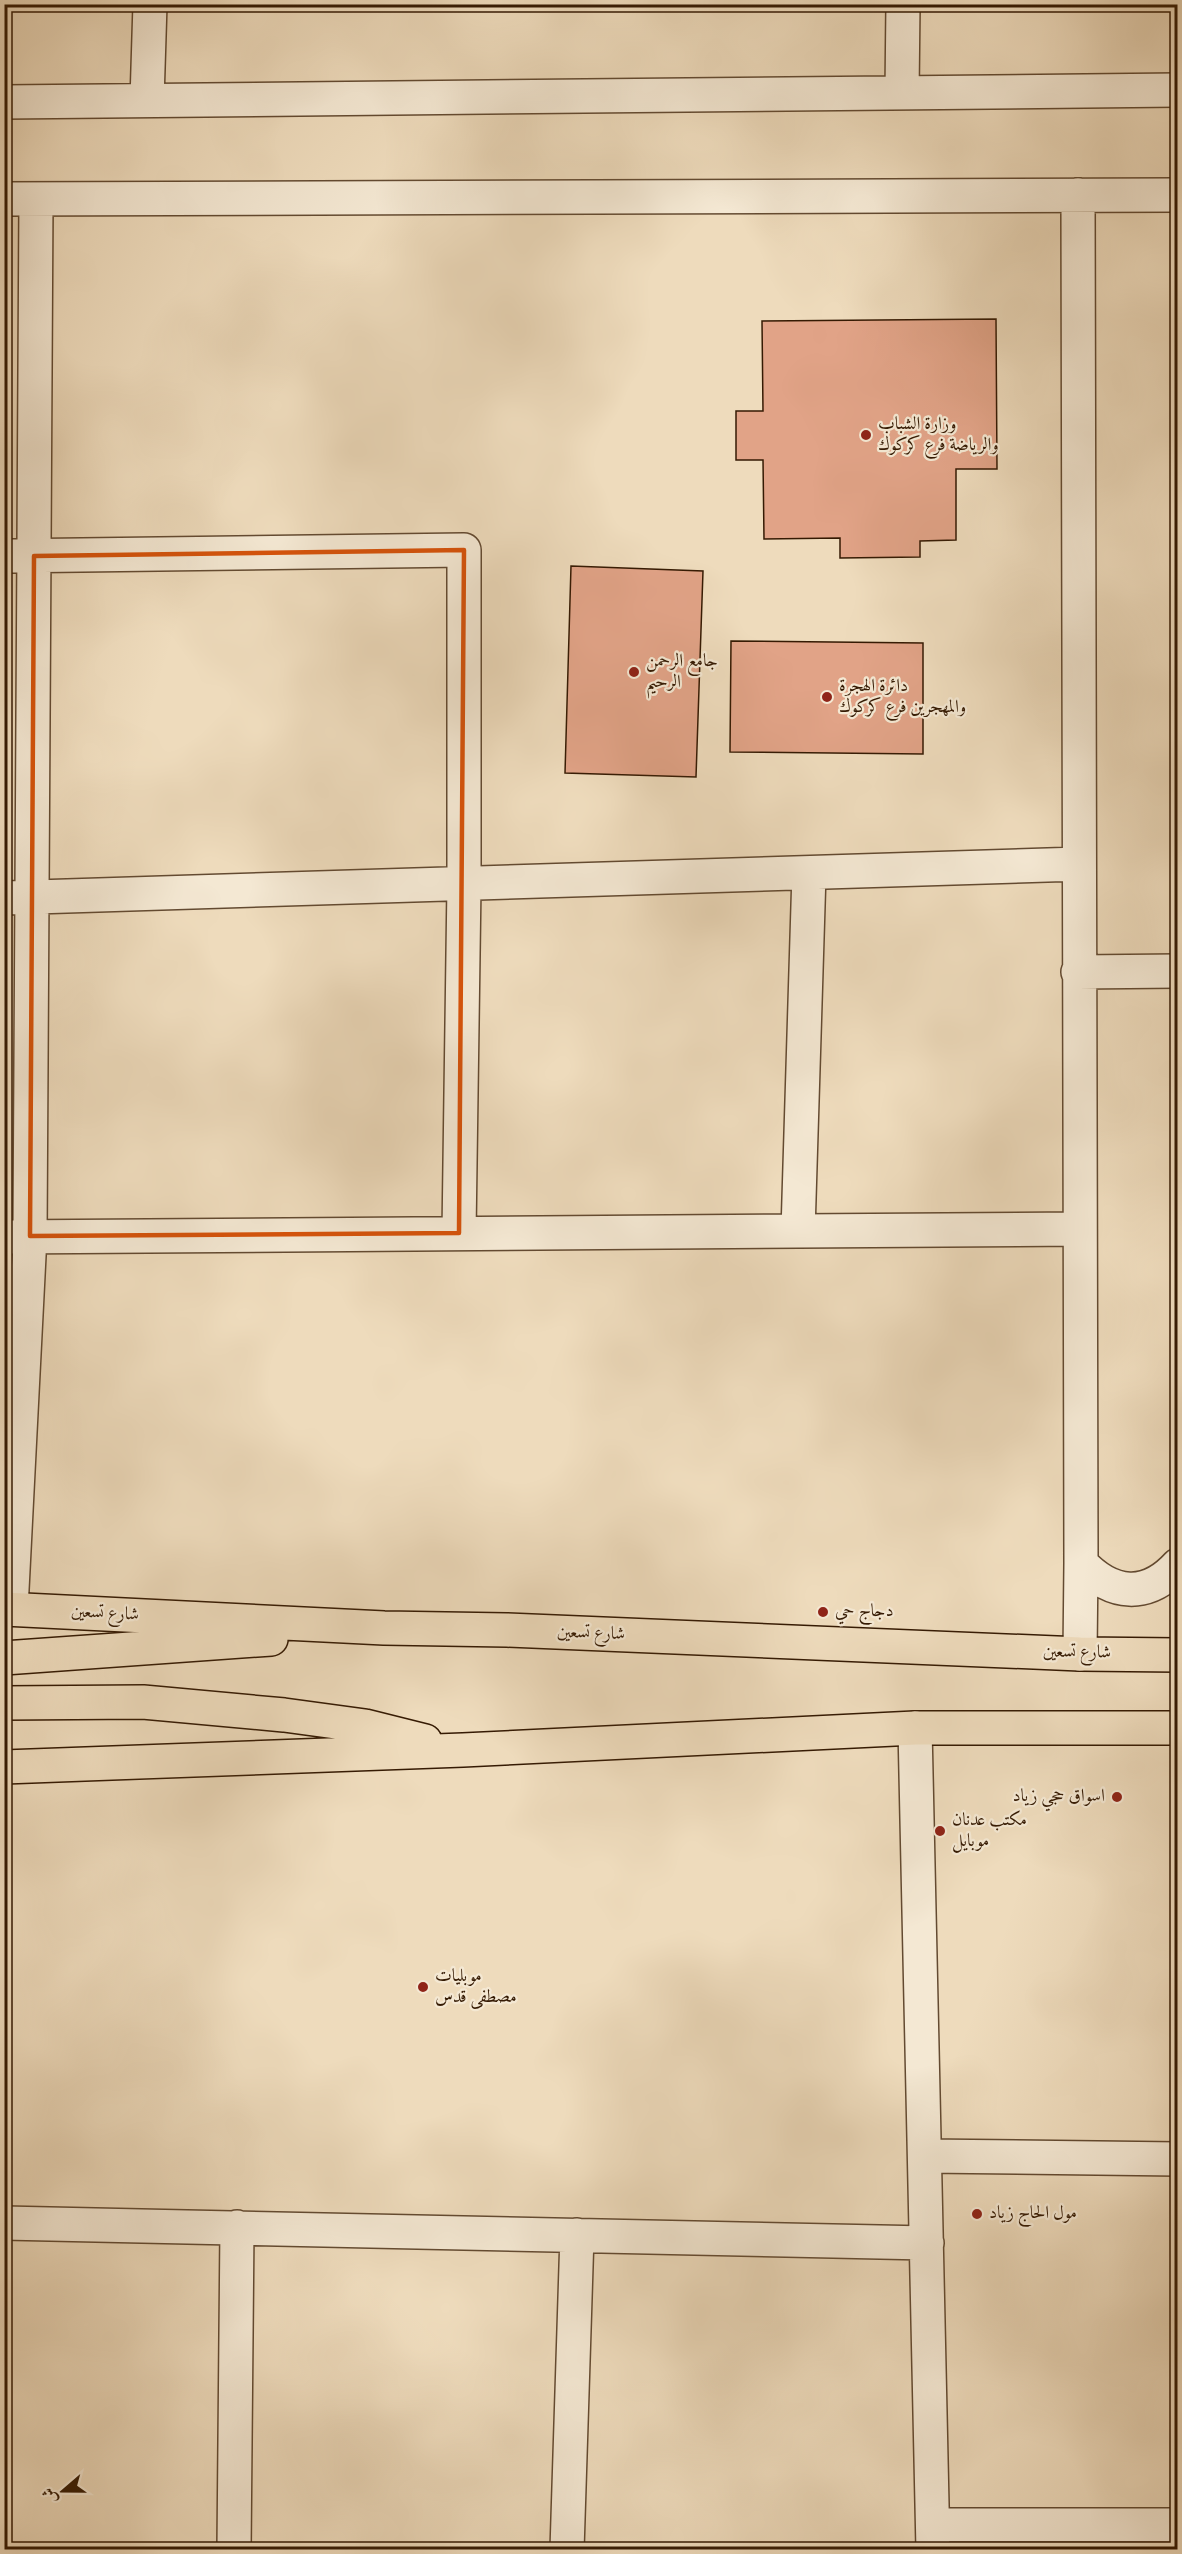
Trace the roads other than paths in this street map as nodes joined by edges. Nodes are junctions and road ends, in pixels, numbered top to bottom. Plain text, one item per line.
1 (150, 4) edge
2 (903, 4) edge
3 (1178, 90) edge
4 (902, 93) junction
5 (147, 100) junction
6 (4, 102) edge
7 (1078, 195) junction
8 (1178, 195) edge
9 (20, 199) edge
10 (19, 556) edge
11 (1079, 864) junction
12 (809, 873) junction
13 (464, 884) junction
14 (18, 897) edge
15 (1178, 971) edge
16 (1078, 972) junction
17 (1080, 1229) junction
18 (798, 1231) junction
19 (459, 1233) junction
20 (17, 1237) edge
21 (1081, 1563) junction
22 (1178, 1565) edge
23 (8, 1609) edge
24 (384, 1628) junction
25 (1080, 1654) junction
26 (1178, 1655) edge
27 (4, 1658) edge
28 (4, 1703) edge
29 (915, 1728) junction
30 (1178, 1728) edge
31 (463, 1750) junction
32 (4, 1767) edge
33 (925, 2156) junction
34 (1178, 2158) edge
35 (4, 2223) edge
36 (237, 2227) junction
37 (577, 2235) junction
38 (927, 2243) junction
39 (1178, 2525) edge
40 (933, 2537) edge
41 (234, 2550) edge
42 (567, 2550) edge

1 - 5 street
2 - 4 street
3 - 4 street
4 - 5 street
5 - 6 street
7 - 8 street
7 - 9 street
7 - 11 street
9 - 10 street
10 - 13 street
10 - 14 street
11 - 12 street
11 - 16 street
12 - 13 street
12 - 18 street
13 - 14 street
13 - 19 street
14 - 20 street
15 - 16 street
16 - 17 street
17 - 18 street
17 - 21 street
18 - 19 street
19 - 20 street
20 - 23 street
21 - 22 street
21 - 25 street
23 - 24 main road, شارع تسعين
24 - 25 main road, شارع تسعين
24 - 27 main road
25 - 26 main road, شارع تسعين
28 - 31 main road
29 - 30 main road
29 - 31 main road
29 - 33 street
31 - 32 main road
33 - 34 street
33 - 38 street
35 - 36 street
36 - 37 street
36 - 41 street
37 - 38 street
37 - 42 street
38 - 40 street
39 - 40 street

